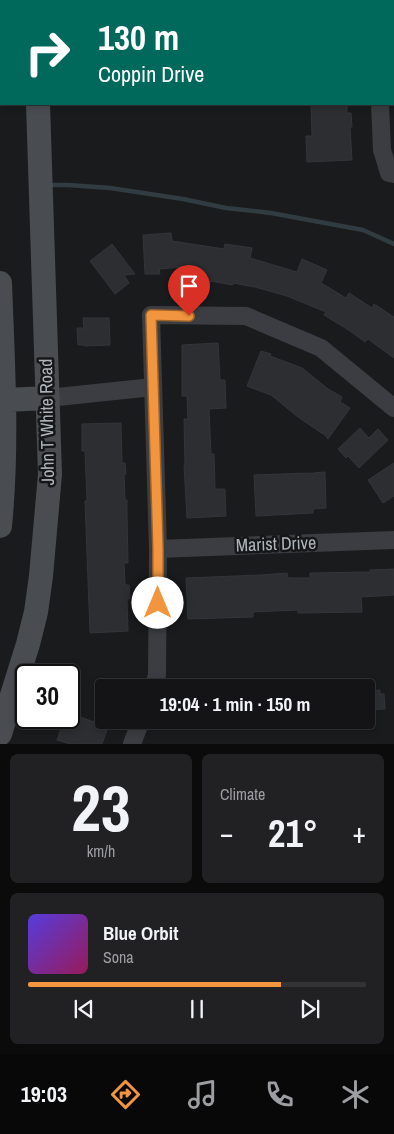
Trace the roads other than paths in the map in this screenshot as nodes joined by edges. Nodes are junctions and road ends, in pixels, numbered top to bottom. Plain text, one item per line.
1 (38, 105) edge
2 (380, 105) edge
3 (394, 174) edge
4 (0, 283) edge
5 (153, 388) junction
6 (48, 398) junction
7 (5, 400) junction
8 (394, 408) edge
9 (0, 526) edge
10 (394, 540) edge
11 (158, 548) junction
12 (156, 679) edge
13 (138, 729) edge
14 (0, 734) edge
15 (132, 744) edge

1 - 6 main road, John T White Road
2 - 3 street
4 - 7 main road
5 - 6 street
5 - 8 street
5 - 11 street
6 - 7 main road
6 - 14 main road, John T White Road
7 - 9 main road
10 - 11 street, Marist Drive
11 - 12 street
13 - 15 street

